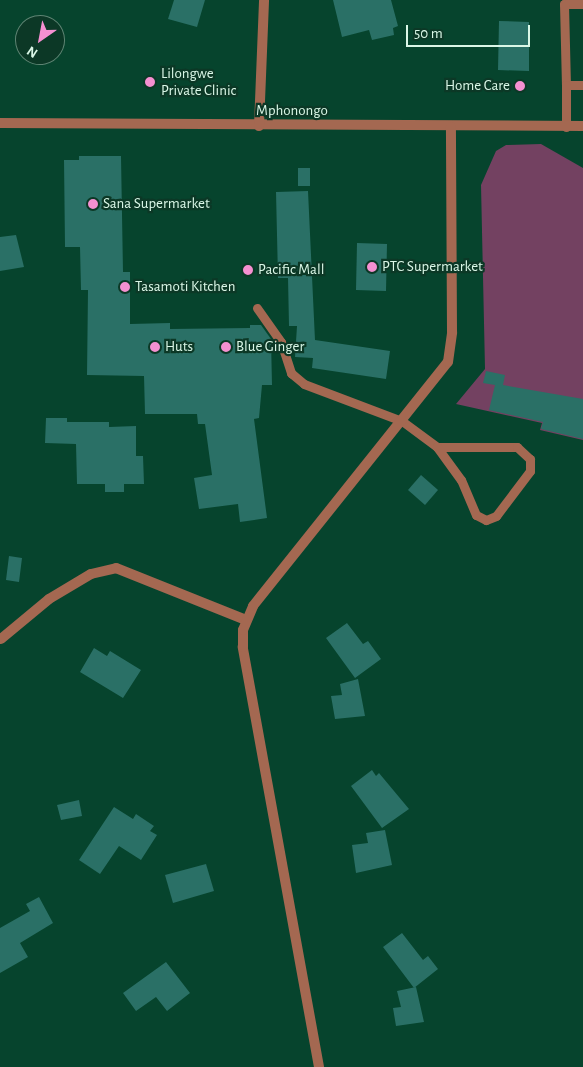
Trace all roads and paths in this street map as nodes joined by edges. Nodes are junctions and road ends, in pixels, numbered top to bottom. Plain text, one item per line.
1 (264, 0) edge
2 (583, 4) edge
3 (566, 85) junction
4 (583, 85) edge
5 (0, 123) edge
6 (259, 126) junction
7 (583, 126) edge
8 (451, 127) junction
9 (566, 127) junction
10 (257, 308) dead end
11 (402, 421) junction
12 (437, 447) junction
13 (246, 620) junction
14 (1, 638) dead end
15 (320, 1067) edge

1 - 6 street
2 - 3 lane
3 - 4 lane
3 - 9 lane
5 - 6 street, Mphonongo
6 - 8 street, Mphonongo
7 - 9 street, Mphonongo
8 - 9 street, Mphonongo
8 - 11 street
10 - 11 lane
11 - 12 lane
11 - 13 street
12 - 12 lane
13 - 14 street
13 - 15 street

